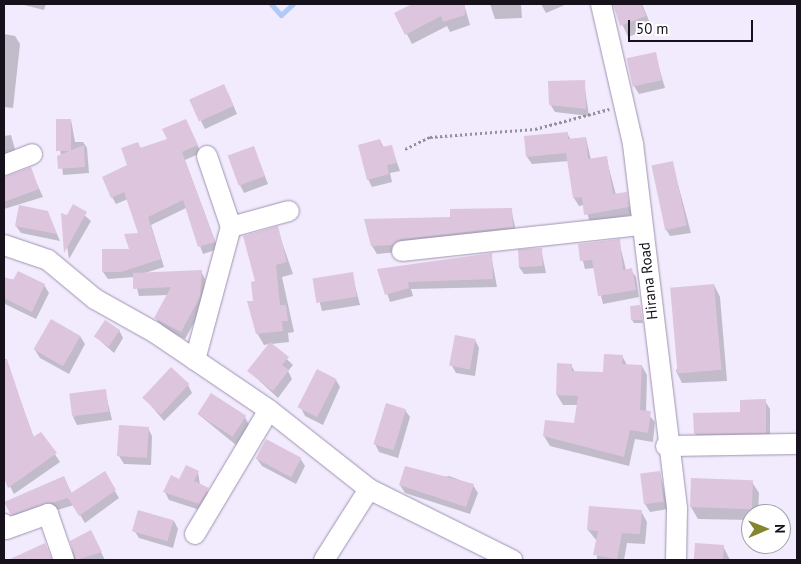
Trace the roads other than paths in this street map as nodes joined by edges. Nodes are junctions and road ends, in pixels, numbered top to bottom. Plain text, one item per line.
1 (601, 4) edge
2 (32, 154) dead end
3 (207, 156) dead end
4 (4, 165) edge
5 (289, 211) dead end
6 (642, 225) junction
7 (231, 227) junction
8 (4, 245) edge
9 (402, 251) dead end
10 (195, 360) junction
11 (269, 410) junction
12 (797, 444) edge
13 (666, 446) junction
14 (369, 489) junction
15 (4, 524) edge
16 (195, 534) dead end
17 (64, 560) edge
18 (324, 560) edge
19 (512, 560) edge
20 (676, 560) edge

1 - 6 street, Hirana Road
2 - 4 street
3 - 7 street
5 - 7 street
6 - 9 street
6 - 13 street, Hirana Road
7 - 10 street
8 - 10 street
10 - 11 street
11 - 14 street
11 - 16 street
12 - 13 street
13 - 20 street, Hirana Road
14 - 18 street
14 - 19 street
15 - 17 street

